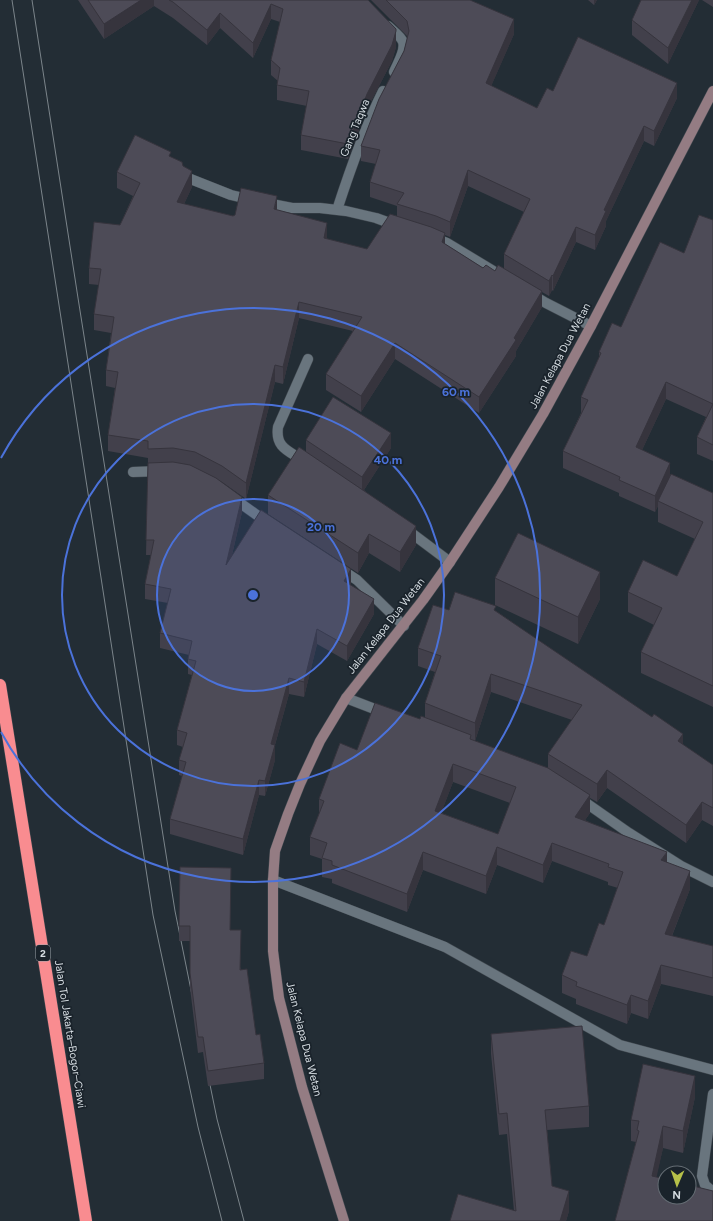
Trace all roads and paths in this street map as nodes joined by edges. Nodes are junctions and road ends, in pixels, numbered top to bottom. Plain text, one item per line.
1 (382, 20) edge
2 (713, 90) edge
3 (188, 178) edge
4 (341, 211) junction
5 (408, 229) edge
6 (423, 233) edge
7 (505, 278) edge
8 (525, 290) edge
9 (591, 326) junction
10 (308, 359) dead end
11 (310, 465) edge
12 (173, 471) edge
13 (133, 472) dead end
14 (224, 492) edge
15 (401, 526) edge
16 (277, 529) edge
17 (450, 562) junction
18 (333, 564) edge
19 (404, 626) junction
20 (0, 685) edge
21 (346, 698) junction
22 (396, 718) edge
23 (569, 792) edge
24 (273, 880) junction
25 (713, 882) edge
26 (713, 1070) edge
27 (713, 1094) edge
28 (713, 1192) edge
29 (86, 1221) edge
30 (344, 1221) edge

1 - 4 street, Gang Taqwa
2 - 9 street, Jalan Kelapa Dua Wetan
3 - 4 street
4 - 5 street
6 - 7 street
8 - 9 street
9 - 17 street, Jalan Kelapa Dua Wetan
10 - 11 street
12 - 13 street
14 - 16 street
15 - 17 street
17 - 19 street, Jalan Kelapa Dua Wetan
18 - 19 street
19 - 21 street, Jalan Kelapa Dua Wetan
20 - 29 highway, Jalan Tol Jakarta–Bogor–Ciawi / 2
21 - 22 street
21 - 24 street, Jalan Kelapa Dua Wetan
23 - 25 street
24 - 26 street
24 - 30 street, Jalan Kelapa Dua Wetan
27 - 28 street

